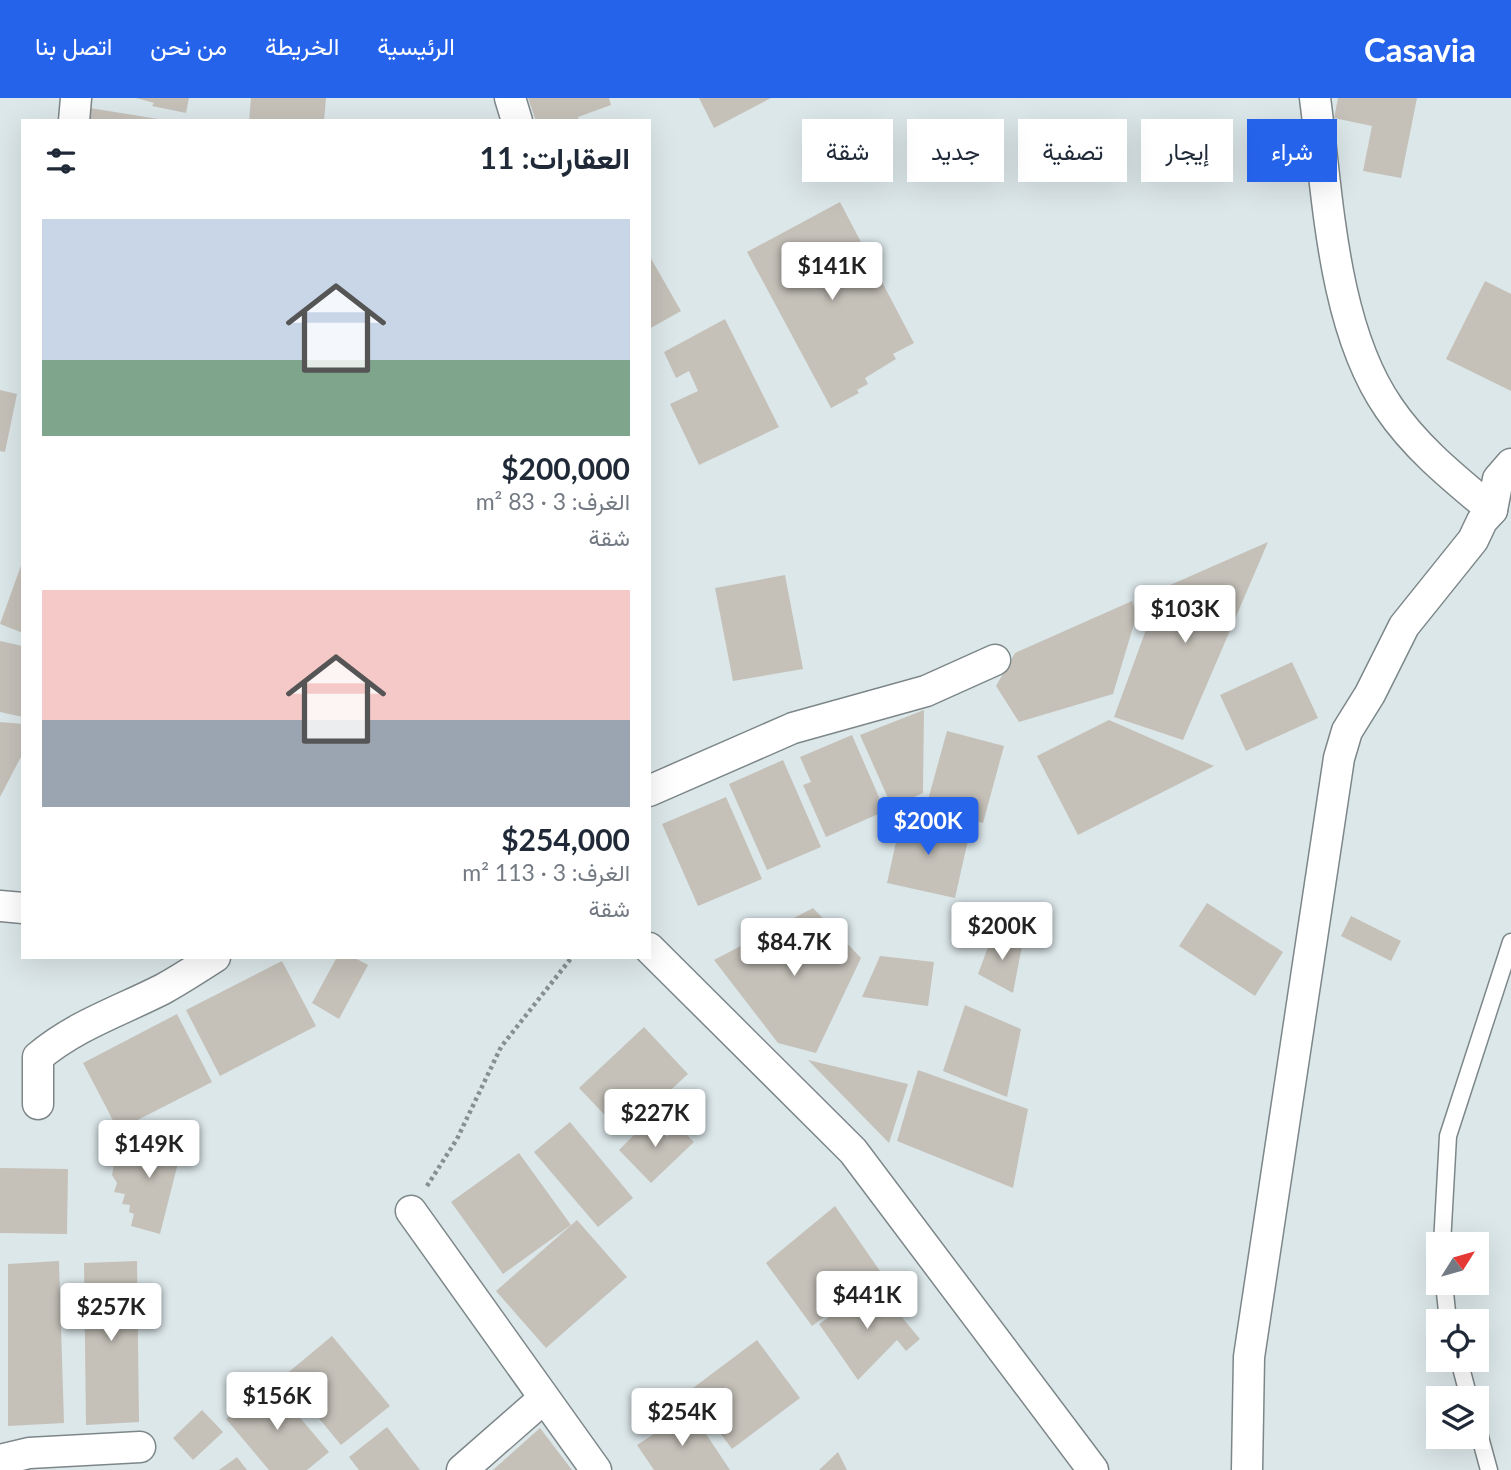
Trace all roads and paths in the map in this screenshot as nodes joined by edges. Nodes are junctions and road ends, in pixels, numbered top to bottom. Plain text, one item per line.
1 (76, 98) edge
2 (510, 98) edge
3 (1314, 98) edge
4 (74, 119) edge
5 (516, 119) edge
6 (1511, 464) edge
7 (1492, 510) junction
8 (995, 660) dead end
9 (651, 791) edge
10 (0, 906) edge
11 (21, 908) edge
12 (1511, 942) edge
13 (651, 950) edge
14 (212, 959) edge
15 (570, 959) edge
16 (38, 1104) dead end
17 (411, 1212) joint
18 (1443, 1232) edge
19 (543, 1399) junction
20 (139, 1447) dead end
21 (1483, 1449) edge
22 (0, 1460) edge
23 (462, 1470) edge
24 (596, 1470) edge
25 (1093, 1470) edge
26 (1247, 1470) edge
27 (1489, 1470) edge

1 - 4 street
2 - 5 street
3 - 7 street
6 - 7 street
7 - 26 street
8 - 9 street
10 - 11 street
12 - 18 lane
13 - 25 street
14 - 16 street
15 - 17 path
17 - 19 street
19 - 23 street
19 - 24 street
20 - 22 street
21 - 27 lane

